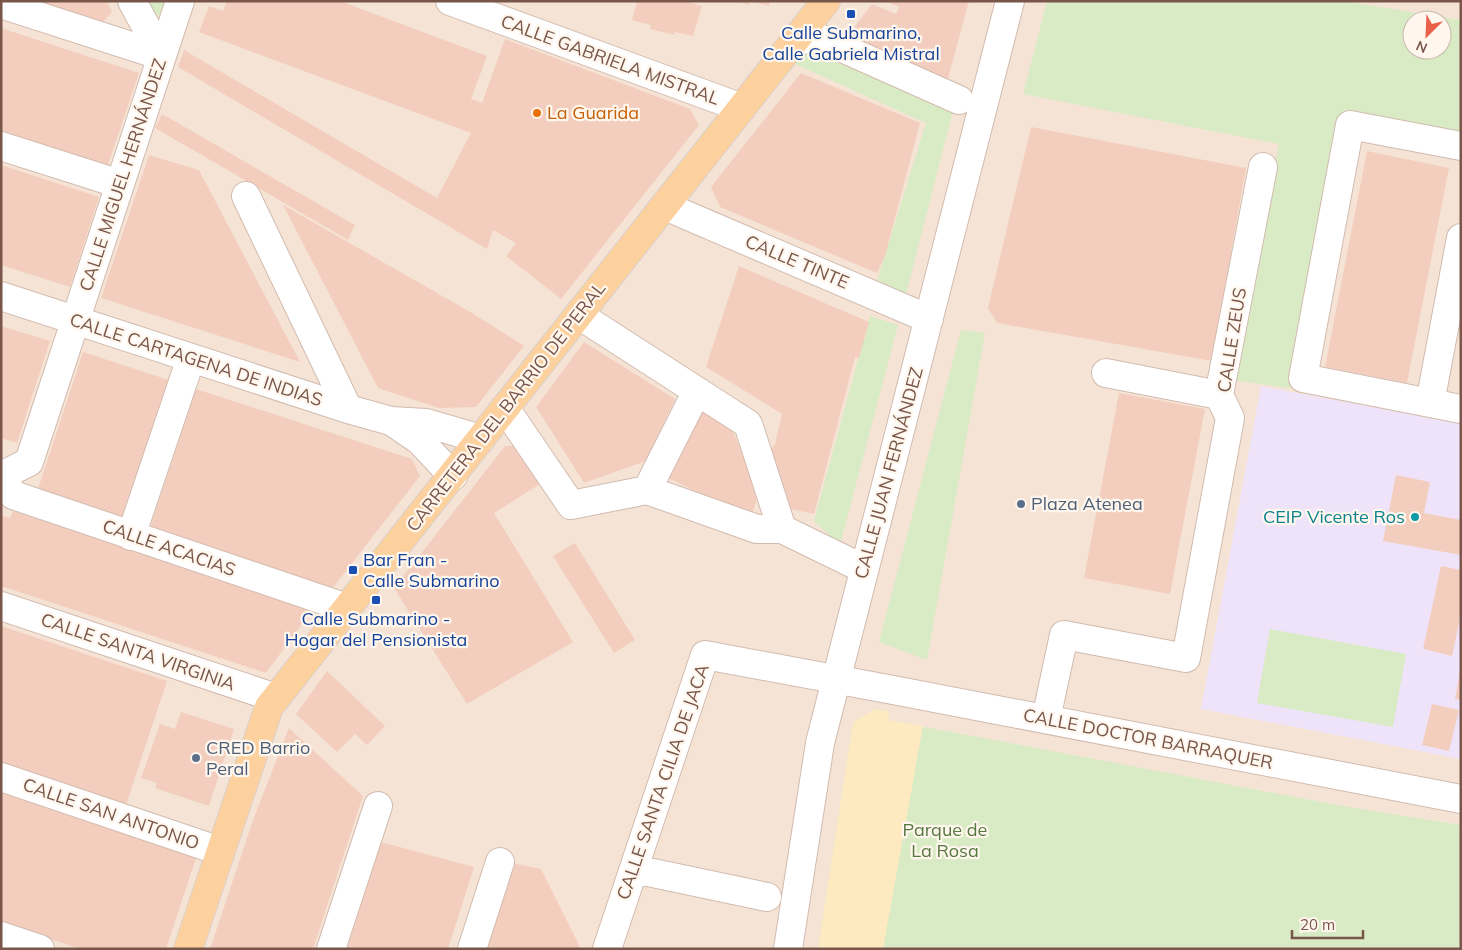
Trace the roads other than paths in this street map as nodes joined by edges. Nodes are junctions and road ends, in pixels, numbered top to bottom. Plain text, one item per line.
1 (132, 1) edge
2 (180, 1) edge
3 (450, 1) edge
4 (826, 1) edge
5 (1010, 1) edge
6 (1, 4) edge
7 (795, 40) junction
8 (162, 56) junction
9 (959, 100) dead end
10 (742, 108) junction
11 (1, 146) edge
12 (1461, 146) edge
13 (1263, 168) dead end
14 (120, 184) junction
15 (246, 196) dead end
16 (665, 206) junction
17 (1461, 238) edge
18 (1, 296) edge
19 (578, 315) junction
20 (929, 319) junction
21 (76, 320) junction
22 (191, 358) junction
23 (1106, 374) dead end
24 (697, 391) junction
25 (1219, 395) junction
26 (1430, 403) junction
27 (505, 408) junction
28 (348, 409) junction
29 (1461, 409) edge
30 (391, 421) junction
31 (481, 439) junction
32 (1, 476) edge
33 (453, 476) junction
34 (647, 490) junction
35 (782, 529) junction
36 (131, 536) junction
37 (864, 569) junction
38 (1, 606) edge
39 (347, 608) junction
40 (836, 679) junction
41 (276, 698) junction
42 (1046, 719) junction
43 (1, 777) edge
44 (1461, 799) edge
45 (378, 806) dead end
46 (220, 851) junction
47 (500, 862) dead end
48 (634, 869) junction
49 (767, 897) dead end
50 (1, 936) edge
51 (40, 949) edge
52 (188, 949) edge
53 (331, 949) edge
54 (472, 949) edge
55 (608, 949) edge
56 (788, 949) edge

1 - 8 street
2 - 8 street, CALLE MIGUEL HERNÁNDEZ
3 - 10 street, CALLE GABRIELA MISTRAL
4 - 7 main road, CARRETERA DEL BARRIO DE PERAL
5 - 20 street, CALLE JUAN FERNÁNDEZ
6 - 8 street
7 - 9 street
7 - 10 main road, CARRETERA DEL BARRIO DE PERAL
8 - 14 street, CALLE MIGUEL HERNÁNDEZ
10 - 16 main road, CARRETERA DEL BARRIO DE PERAL
11 - 14 street
12 - 26 street
13 - 25 street, CALLE ZEUS
14 - 21 street, CALLE MIGUEL HERNÁNDEZ
15 - 28 street
16 - 19 main road, CARRETERA DEL BARRIO DE PERAL
16 - 20 street, CALLE TINTE
17 - 26 street
18 - 21 street, CALLE CARTAGENA DE INDIAS
19 - 24 street
19 - 27 main road, CARRETERA DEL BARRIO DE PERAL
20 - 37 street, CALLE JUAN FERNÁNDEZ
21 - 22 street, CALLE CARTAGENA DE INDIAS
21 - 32 street, CALLE MIGUEL HERNÁNDEZ
22 - 28 street, CALLE CARTAGENA DE INDIAS
22 - 36 street
23 - 25 street
24 - 34 street
24 - 35 street
25 - 42 street, CALLE ZEUS
26 - 29 street
27 - 31 main road, CARRETERA DEL BARRIO DE PERAL
27 - 34 street
28 - 30 street, CALLE CARTAGENA DE INDIAS
30 - 31 street, CALLE CARTAGENA DE INDIAS
30 - 33 street, CALLE CARTAGENA DE INDIAS
31 - 33 main road, CARRETERA DEL BARRIO DE PERAL
32 - 36 street, CALLE ACACIAS
33 - 39 main road, CARRETERA DEL BARRIO DE PERAL
34 - 35 street
35 - 37 street
36 - 39 street, CALLE ACACIAS
37 - 40 street, CALLE JUAN FERNÁNDEZ
38 - 41 street, CALLE SANTA VIRGINIA
39 - 41 main road, CARRETERA DEL BARRIO DE PERAL
40 - 42 street, CALLE DOCTOR BARRAQUER
40 - 48 street, CALLE SANTA CILIA DE JACA
40 - 56 street, CALLE JUAN FERNÁNDEZ
41 - 46 main road, CARRETERA DEL BARRIO DE PERAL
42 - 44 street, CALLE DOCTOR BARRAQUER
43 - 46 street, CALLE SAN ANTONIO
45 - 53 street
46 - 52 main road, CARRETERA DEL BARRIO DE PERAL
47 - 54 street
48 - 49 street
48 - 55 street, CALLE SANTA CILIA DE JACA
50 - 51 street

